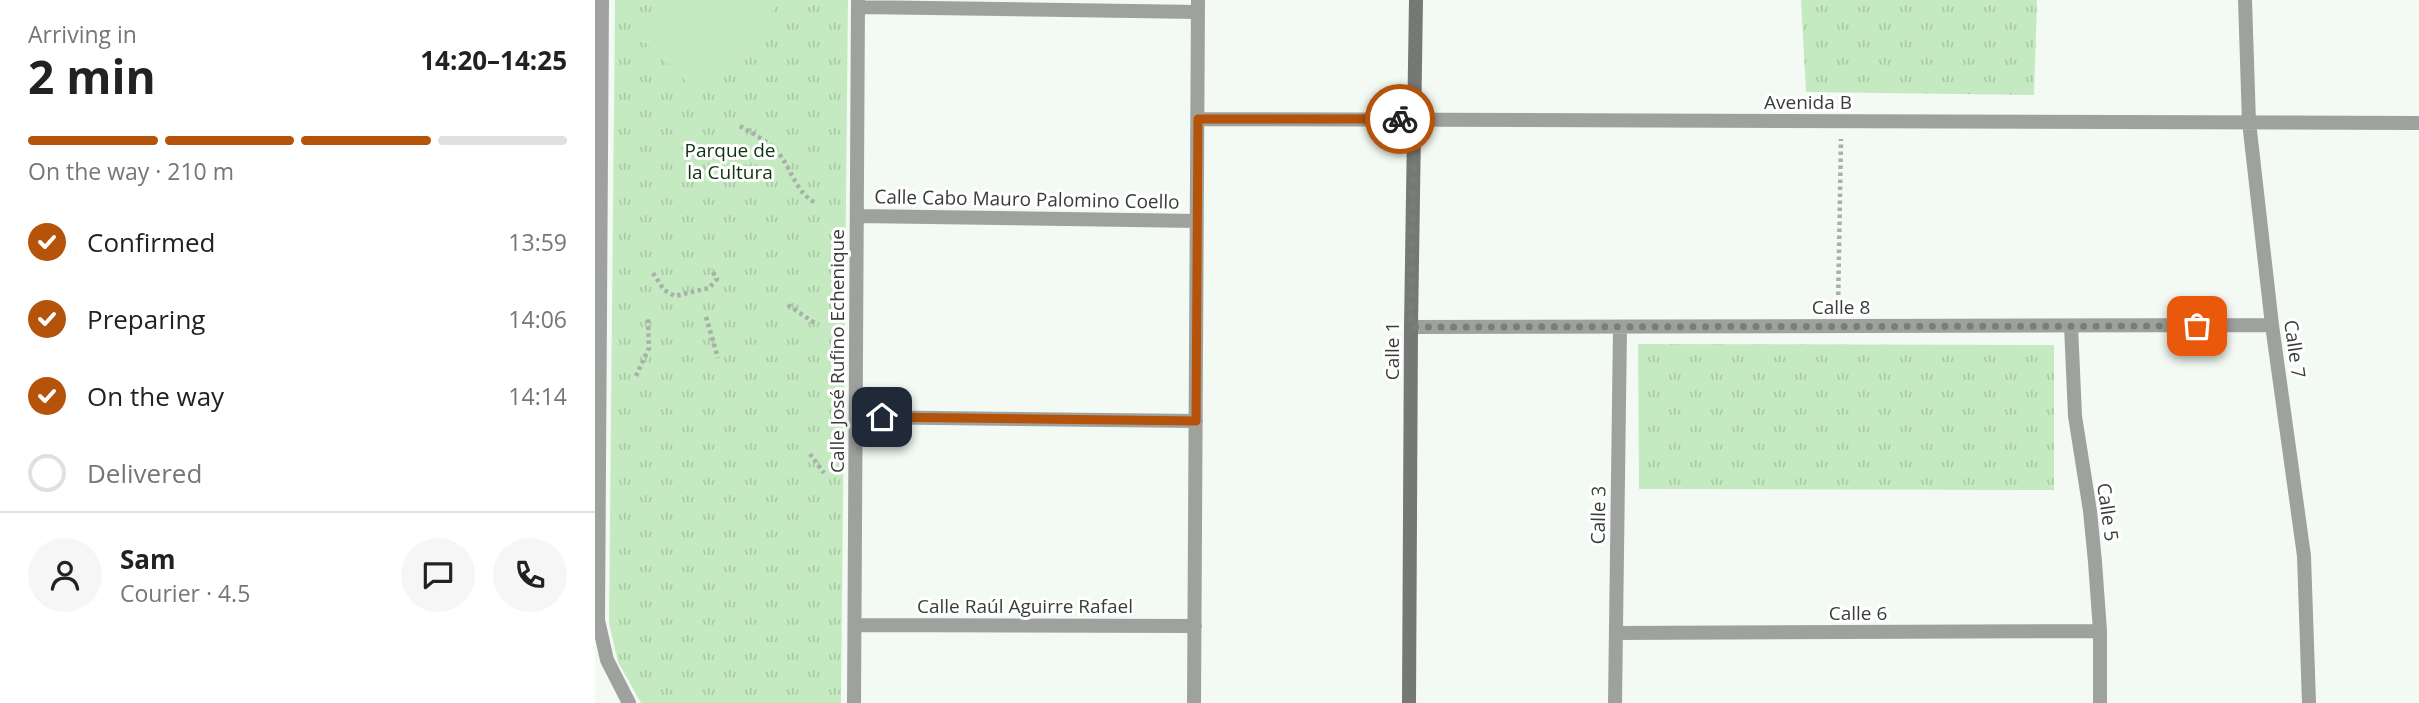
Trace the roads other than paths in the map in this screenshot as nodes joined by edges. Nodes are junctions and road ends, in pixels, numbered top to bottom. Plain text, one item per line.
1 (602, 0) edge
2 (1416, 0) edge
3 (2245, 0) edge
4 (858, 4) edge
5 (1032, 5) edge
6 (1198, 6) edge
7 (1198, 119) junction
8 (1414, 119) junction
9 (2249, 122) junction
10 (2419, 123) edge
11 (857, 216) junction
12 (1197, 221) junction
13 (2272, 325) junction
14 (2071, 326) junction
15 (1411, 327) junction
16 (1620, 327) junction
17 (856, 417) junction
18 (1196, 421) junction
19 (597, 423) edge
20 (855, 625) junction
21 (1195, 626) junction
22 (2100, 631) junction
23 (1616, 633) junction
24 (629, 703) edge
25 (854, 703) edge
26 (1194, 703) edge
27 (1409, 703) edge
28 (1615, 703) edge
29 (2100, 703) edge
30 (2309, 703) edge

1 - 19 street
2 - 8 street, Calle 1
3 - 9 street, Calle 7
4 - 5 street
4 - 11 street, Calle José Rufino Echenique
5 - 6 street
6 - 7 street
7 - 8 street, Avenida B
7 - 12 street
8 - 9 street, Avenida B
8 - 15 street, Calle 1
9 - 10 street, Avenida B
9 - 13 street, Calle 7
11 - 12 street, Calle Cabo Mauro Palomino Coello
11 - 17 street, Calle José Rufino Echenique
12 - 18 street
13 - 14 street, Calle 8
13 - 30 street, Calle 7
14 - 16 street, Calle 8
14 - 22 street, Calle 5
15 - 16 street, Calle 8
15 - 27 street, Calle 1
16 - 23 street, Calle 3
17 - 18 street
17 - 20 street, Calle José Rufino Echenique
18 - 21 street
19 - 24 street
20 - 21 street, Calle Raúl Aguirre Rafael
20 - 25 street, Calle José Rufino Echenique
21 - 26 street
22 - 23 street, Calle 6
22 - 29 street, Calle 5
23 - 28 street, Calle 3

